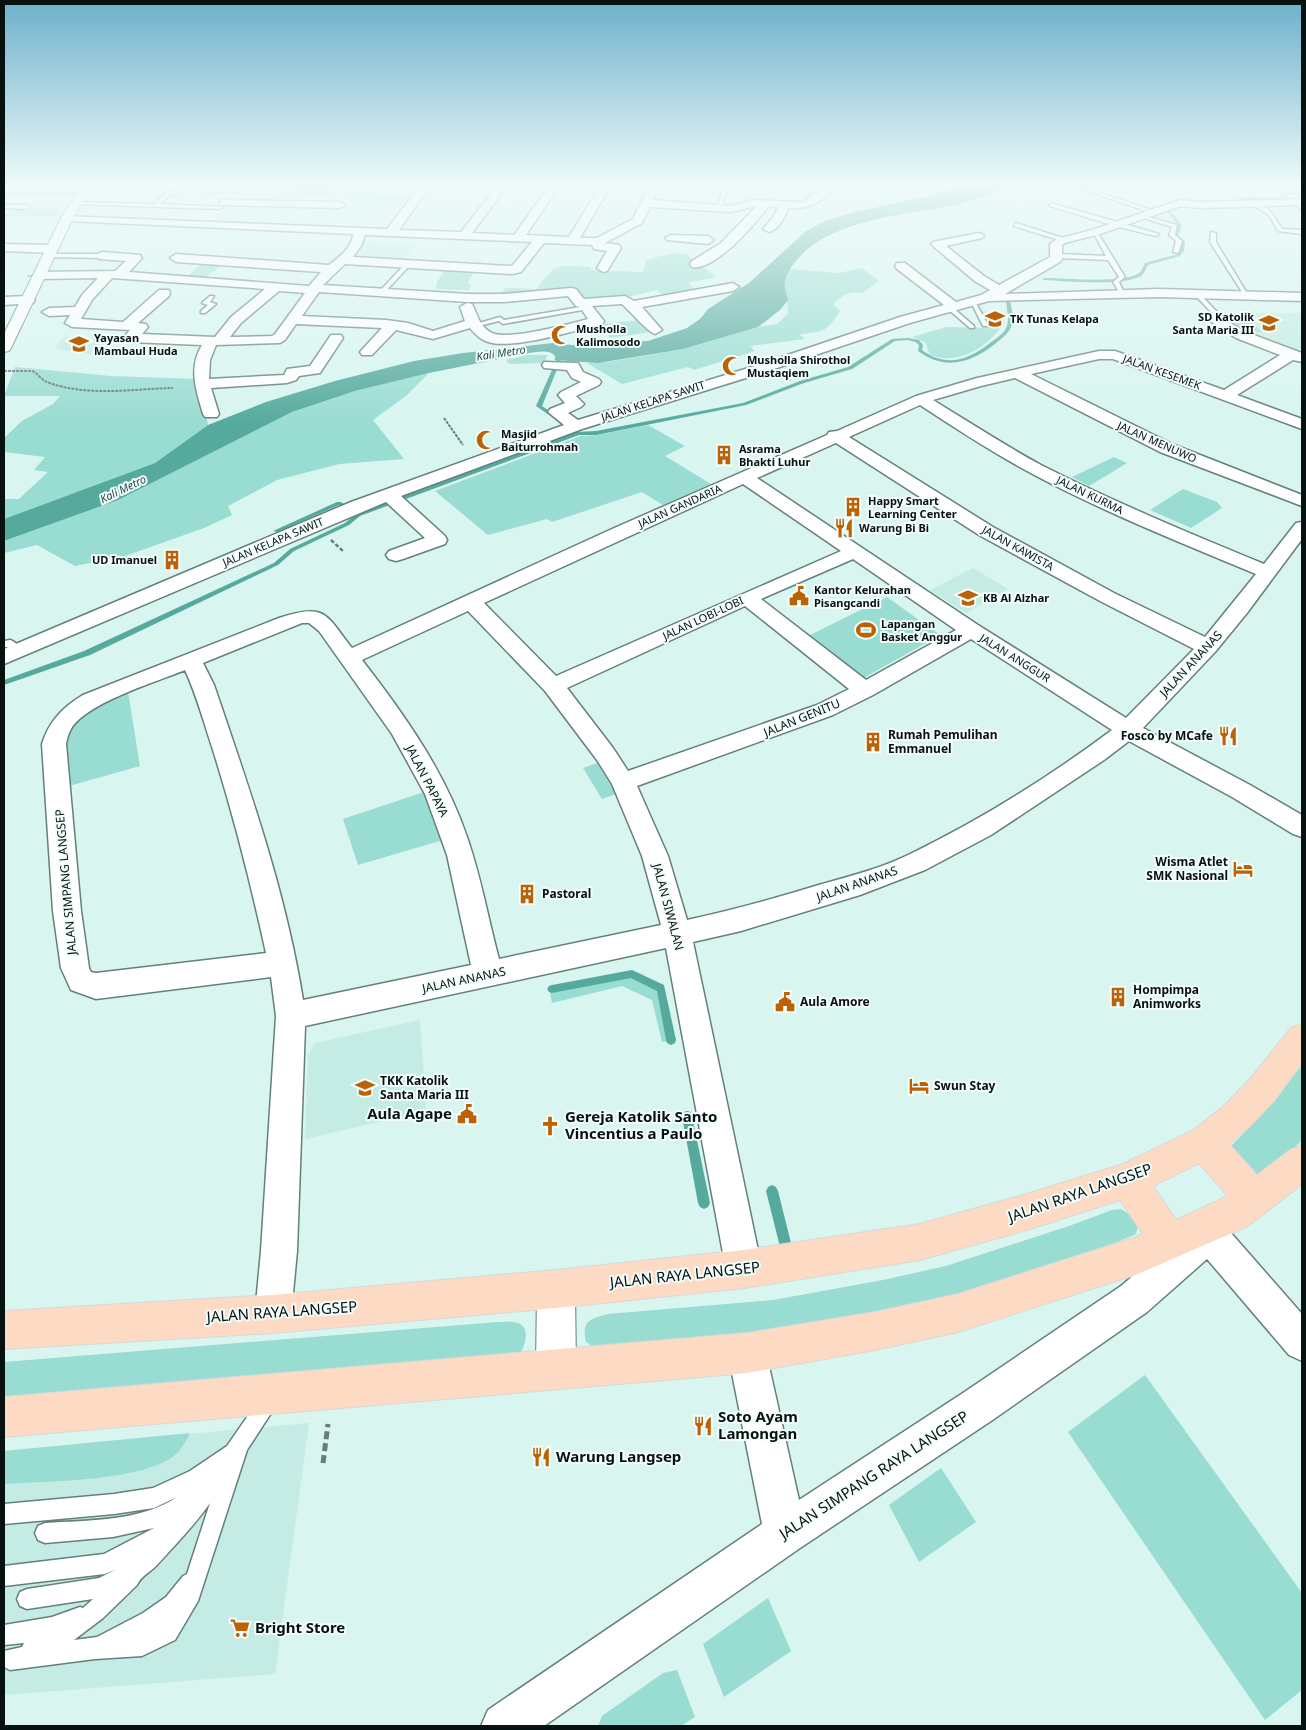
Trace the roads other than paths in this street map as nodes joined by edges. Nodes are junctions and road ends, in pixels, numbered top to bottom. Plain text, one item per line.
1 (44, 266) edge
2 (126, 266) edge
3 (169, 266) edge
4 (286, 266) edge
5 (337, 266) edge
6 (404, 266) edge
7 (441, 266) edge
8 (444, 266) junction
9 (517, 266) edge
10 (901, 266) dead end
11 (964, 266) edge
12 (1044, 266) edge
13 (1114, 266) edge
14 (1228, 266) edge
15 (459, 267) joint
16 (333, 269) junction
17 (514, 269) junction
18 (40, 275) junction
19 (112, 276) junction
20 (159, 276) junction
21 (276, 287) junction
22 (733, 287) dead end
23 (34, 288) junction
24 (50, 288) dead end
25 (75, 289) dead end
26 (314, 289) junction
27 (93, 291) junction
28 (111, 292) dead end
29 (148, 292) dead end
30 (164, 293) junction
31 (380, 293) junction
32 (1196, 293) junction
33 (180, 294) dead end
34 (540, 294) junction
35 (1123, 294) junction
36 (1246, 294) junction
37 (196, 295) dead end
38 (410, 295) junction
39 (428, 296) junction
40 (986, 297) junction
41 (1302, 297) edge
42 (217, 298) joint
43 (468, 298) junction
44 (497, 298) junction
45 (28, 300) junction
46 (239, 300) dead end
47 (4, 301) edge
48 (257, 302) junction
49 (373, 305) dead end
50 (632, 305) junction
51 (952, 307) junction
52 (586, 308) joint
53 (80, 310) junction
54 (48, 312) dead end
55 (203, 312) dead end
56 (556, 312) junction
57 (1215, 316) joint
58 (291, 320) junction
59 (391, 321) junction
60 (356, 322) junction
61 (474, 324) junction
62 (998, 324) dead end
63 (125, 326) junction
64 (574, 326) junction
65 (972, 326) dead end
66 (654, 330) dead end
67 (424, 332) junction
68 (299, 337) dead end
69 (318, 337) dead end
70 (278, 338) junction
71 (336, 338) junction
72 (216, 340) junction
73 (412, 343) dead end
74 (4, 348) edge
75 (368, 352) dead end
76 (1296, 356) edge
77 (248, 360) junction
78 (271, 365) dead end
79 (547, 368) dead end
80 (1017, 373) junction
81 (204, 384) junction
82 (1225, 396) junction
83 (921, 399) junction
84 (211, 414) dead end
85 (1302, 424) edge
86 (576, 426) junction
87 (835, 435) junction
88 (745, 478) junction
89 (392, 498) junction
90 (1302, 500) edge
91 (1302, 528) edge
92 (854, 552) junction
93 (396, 556) dead end
94 (1268, 572) junction
95 (747, 598) junction
96 (471, 602) junction
97 (310, 617) joint
98 (971, 630) junction
99 (1208, 647) junction
100 (8, 651) edge
101 (349, 658) junction
102 (191, 661) junction
103 (553, 686) junction
104 (866, 690) junction
105 (1128, 730) junction
106 (1190, 765) junction
107 (623, 782) junction
108 (1302, 827) edge
109 (1302, 840) edge
110 (677, 934) junction
111 (283, 963) junction
112 (488, 975) junction
113 (291, 1016) junction
114 (1302, 1038) edge
115 (1204, 1144) junction
116 (1302, 1162) edge
117 (1128, 1180) junction
118 (1225, 1218) junction
119 (1169, 1242) junction
120 (744, 1269) junction
121 (556, 1289) junction
122 (273, 1314) junction
123 (4, 1330) edge
124 (1302, 1342) edge
125 (747, 1353) junction
126 (556, 1368) junction
127 (276, 1393) junction
128 (4, 1417) edge
129 (238, 1448) junction
130 (214, 1482) junction
131 (4, 1514) edge
132 (190, 1515) junction
133 (45, 1533) dead end
134 (785, 1533) junction
135 (144, 1564) junction
136 (4, 1576) edge
137 (27, 1599) dead end
138 (106, 1602) junction
139 (4, 1635) edge
140 (7, 1659) edge
141 (504, 1726) edge

1 - 18 main road
2 - 19 street
3 - 20 street
4 - 16 street
5 - 16 street
6 - 31 lane
7 - 8 street
8 - 15 street
8 - 39 street
9 - 17 street
10 - 51 street
11 - 40 street
12 - 40 street, JALAN KELAPA SAWIT
13 - 35 lane
14 - 36 lane
15 - 17 street
16 - 26 street
17 - 44 street
18 - 19 street
18 - 23 main road
19 - 20 street
19 - 27 street
20 - 21 street
21 - 26 street
21 - 48 street
22 - 50 street
23 - 24 street
23 - 45 main road
25 - 27 street
26 - 31 street
26 - 58 street
27 - 28 street
27 - 53 street
29 - 30 street
30 - 33 street
30 - 63 street
31 - 38 street
32 - 35 street
32 - 36 street
32 - 57 lane
34 - 44 street
34 - 50 street
34 - 56 street
35 - 40 street
36 - 41 street
37 - 42 street
38 - 39 street
38 - 49 street
39 - 43 street
40 - 51 street, JALAN KELAPA SAWIT
40 - 62 lane
42 - 55 lane
43 - 44 street
43 - 61 street
45 - 47 street
45 - 74 main road
46 - 48 street
48 - 72 street
50 - 66 street
51 - 65 lane
51 - 86 street, JALAN KELAPA SAWIT
52 - 56 lane
52 - 64 street
53 - 54 street
53 - 63 street
56 - 61 lane
56 - 64 street
57 - 76 street
58 - 60 street
58 - 70 street
59 - 60 street
59 - 67 street
59 - 75 street
60 - 71 street
61 - 64 street
61 - 67 street
63 - 72 street
67 - 73 street
68 - 70 street
69 - 71 street
70 - 77 street
70 - 78 street
71 - 77 street
72 - 77 street
72 - 81 street
76 - 82 street
77 - 81 street
79 - 86 street
80 - 82 street, JALAN KESEMEK
80 - 83 street, JALAN GANDARIA
80 - 90 street, JALAN MENUWO
81 - 84 street
82 - 85 street, JALAN KESEMEK
83 - 87 street, JALAN GANDARIA
83 - 94 street, JALAN KURMA
86 - 89 street, JALAN KELAPA SAWIT
87 - 88 street, JALAN GANDARIA
87 - 99 street, JALAN KAWISTA
88 - 92 street, JALAN ANGGUR
88 - 96 street, JALAN GANDARIA
89 - 93 street
89 - 100 street, JALAN KELAPA SAWIT
91 - 94 street, JALAN ANANAS
92 - 95 street, JALAN LOBI-LOBI
92 - 98 street, JALAN ANGGUR
94 - 99 street, JALAN ANANAS
95 - 103 street, JALAN LOBI-LOBI
95 - 104 street
96 - 101 street, JALAN GANDARIA
96 - 103 street, JALAN SIWALAN
97 - 101 street, JALAN PAPAYA
97 - 102 street, JALAN SIMPANG LANGSEP
98 - 104 street, JALAN GENITU
98 - 105 street, JALAN ANGGUR
99 - 105 street, JALAN ANANAS
101 - 112 street, JALAN PAPAYA
102 - 111 street
102 - 111 street, JALAN SIMPANG LANGSEP
103 - 107 street, JALAN SIWALAN
104 - 107 street, JALAN GENITU
105 - 106 street, JALAN ANGGUR
105 - 110 street, JALAN ANANAS
106 - 108 street, JALAN ANGGUR
106 - 109 street, JALAN ANGGUR
107 - 110 street, JALAN SIWALAN
110 - 112 street, JALAN ANANAS
110 - 120 street, JALAN SIWALAN
111 - 113 street
112 - 113 street, JALAN ANANAS
113 - 122 street
114 - 115 main road, JALAN RAYA LANGSEP
115 - 117 main road, JALAN RAYA LANGSEP
115 - 118 main road
116 - 118 main road
117 - 119 main road
117 - 120 main road, JALAN RAYA LANGSEP
118 - 119 main road
118 - 124 street
118 - 134 street, JALAN SIMPANG RAYA LANGSEP
119 - 125 main road
120 - 121 main road, JALAN RAYA LANGSEP
121 - 122 main road, JALAN RAYA LANGSEP
121 - 126 main road
122 - 123 main road, JALAN RAYA LANGSEP
125 - 126 main road
125 - 134 street
126 - 127 main road
127 - 128 main road
127 - 129 lane
129 - 130 lane
129 - 131 lane
129 - 140 lane
130 - 132 lane
130 - 133 lane
132 - 135 lane
132 - 136 lane
134 - 141 street, JALAN SIMPANG RAYA LANGSEP
135 - 137 lane
135 - 138 lane
138 - 139 lane
138 - 140 lane

